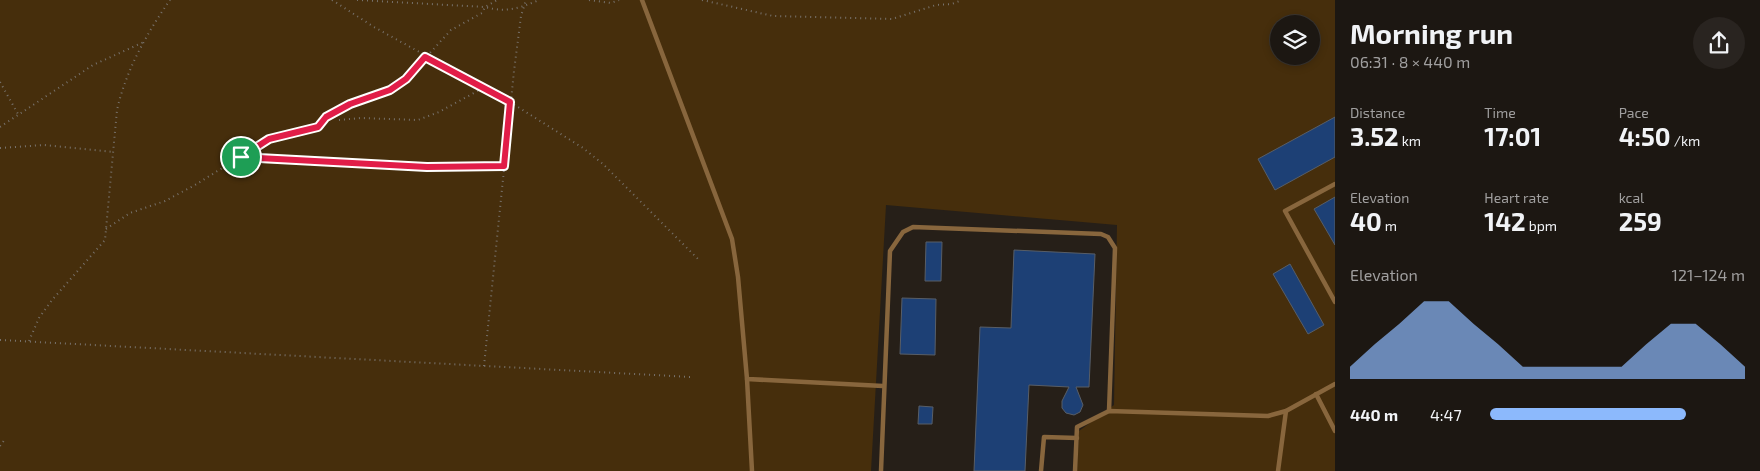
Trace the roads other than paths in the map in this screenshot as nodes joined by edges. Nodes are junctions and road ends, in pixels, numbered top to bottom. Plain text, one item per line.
1 (642, 0) edge
2 (1335, 184) edge
3 (1335, 302) edge
4 (747, 379) junction
5 (1335, 384) edge
6 (883, 386) junction
7 (1316, 394) junction
8 (1109, 411) junction
9 (1286, 411) junction
10 (1335, 430) edge
11 (1077, 438) junction
12 (752, 471) edge
13 (881, 471) edge
14 (1041, 471) edge
15 (1075, 471) edge
16 (1278, 471) edge

1 - 4 lane
2 - 3 lane
4 - 6 lane
4 - 12 lane
5 - 7 lane
6 - 8 lane
6 - 13 lane
7 - 9 lane
7 - 10 lane
8 - 9 lane
8 - 11 lane
9 - 16 lane
11 - 14 lane
11 - 15 lane

